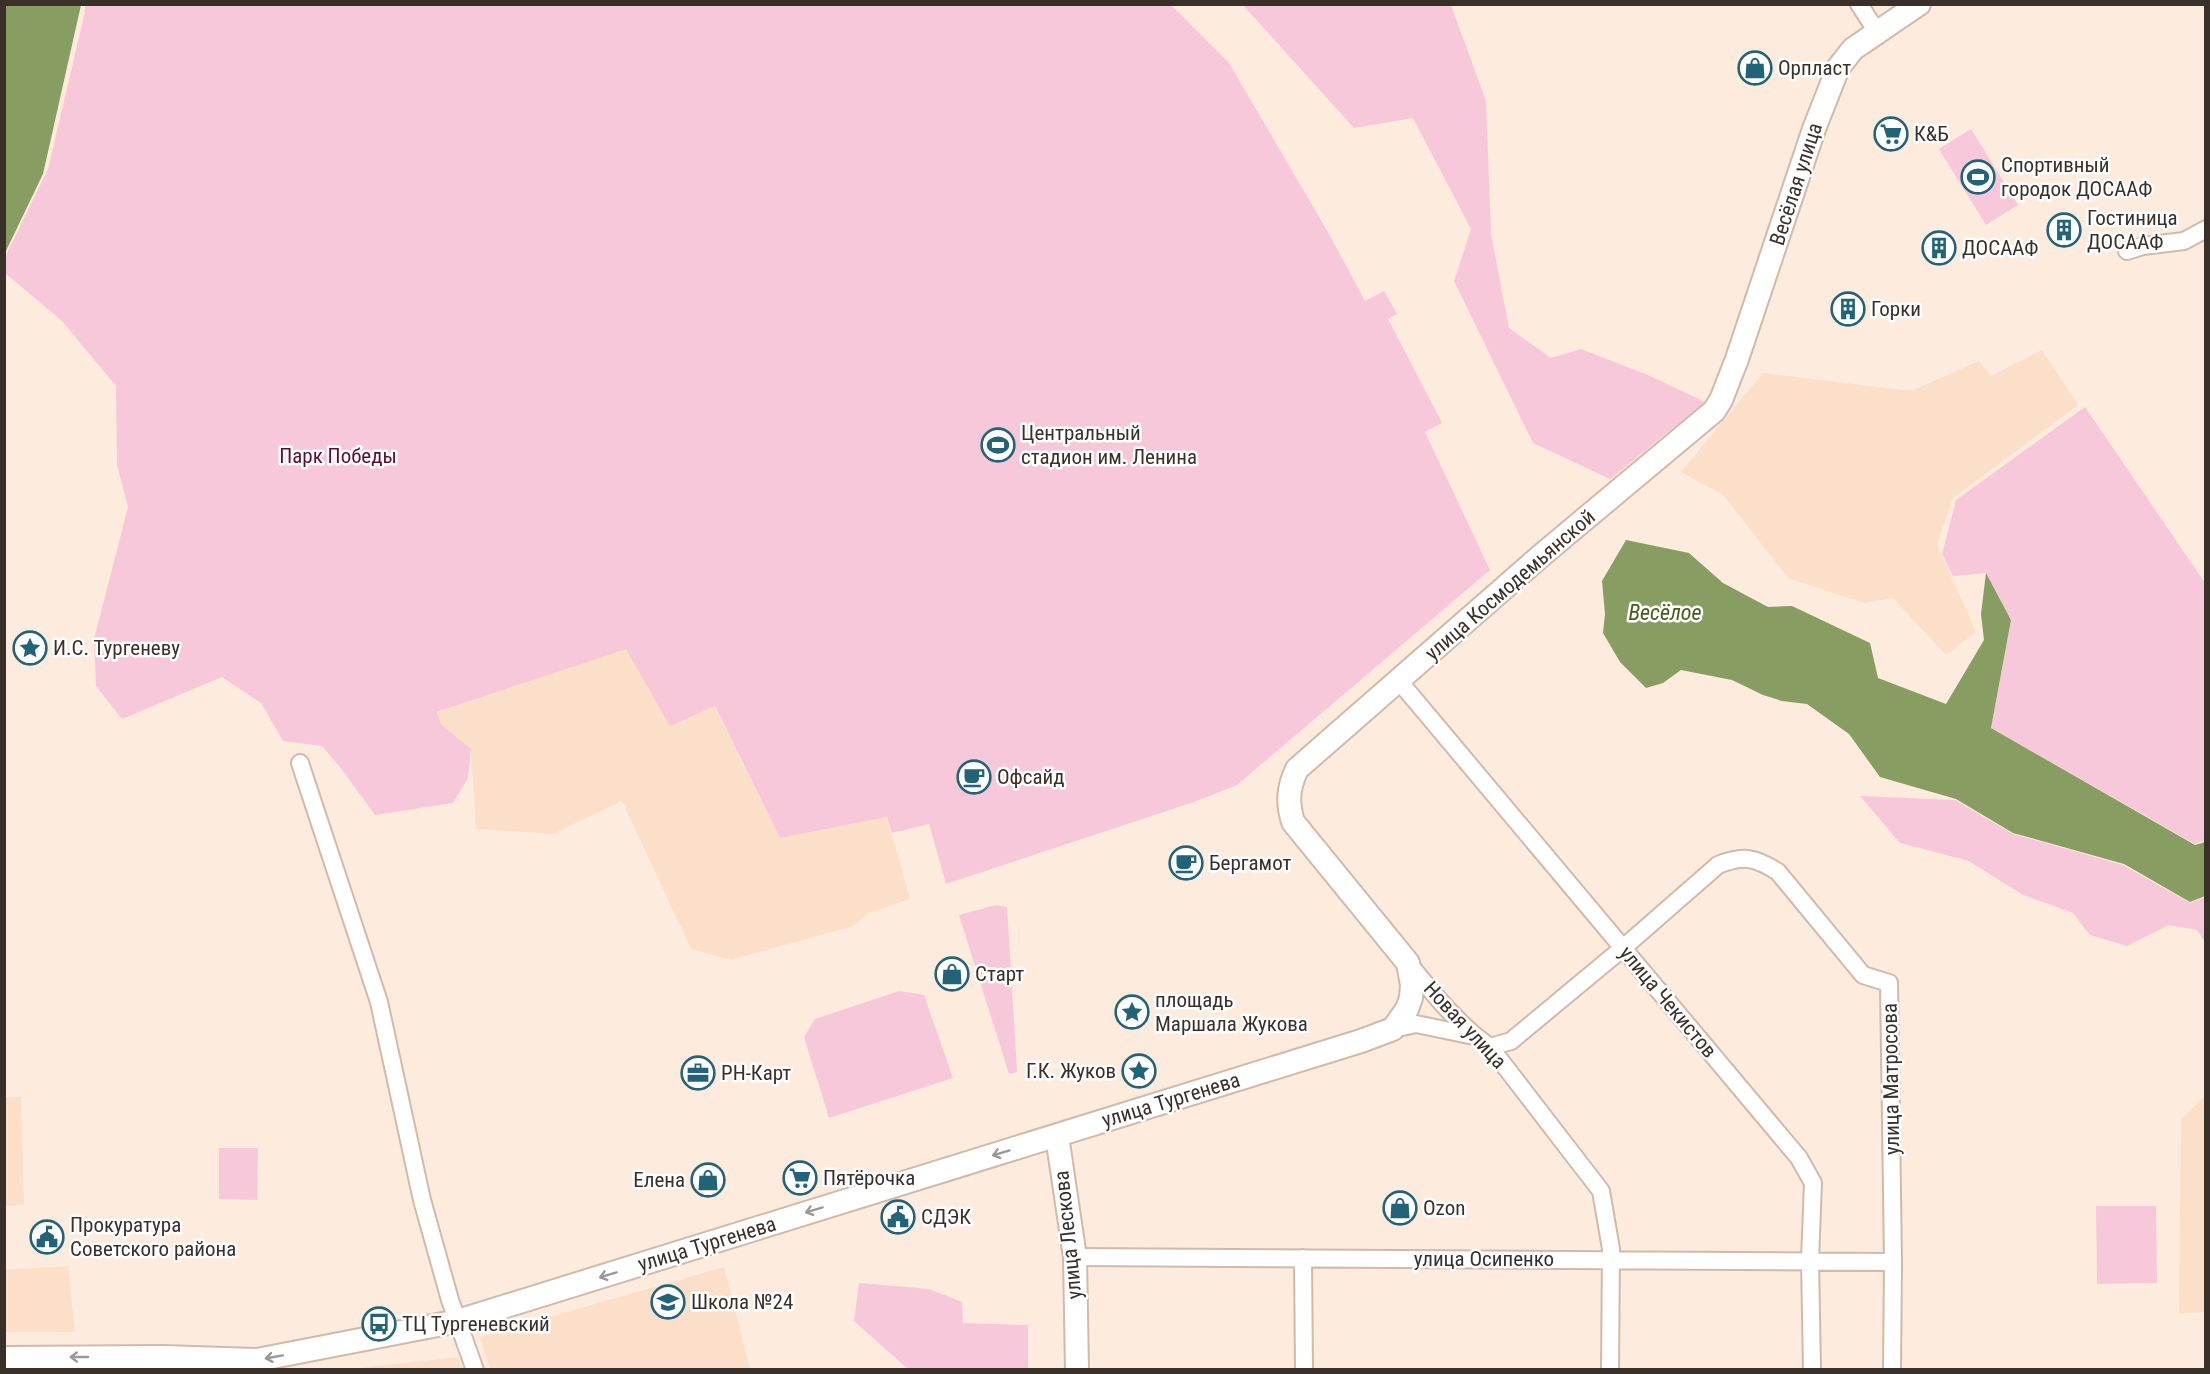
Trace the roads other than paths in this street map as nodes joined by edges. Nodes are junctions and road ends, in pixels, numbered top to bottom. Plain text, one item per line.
1 (1859, 4) edge
2 (1919, 4) edge
3 (1877, 32) junction
4 (2205, 229) edge
5 (2135, 249) dead end
6 (1721, 400) joint
7 (1399, 681) junction
8 (300, 763) dead end
9 (1297, 769) joint
10 (1623, 948) junction
11 (1408, 963) junction
12 (1393, 1029) junction
13 (1475, 1037) junction
14 (1490, 1047) junction
15 (1057, 1136) junction
16 (1075, 1257) junction
17 (1303, 1258) junction
18 (1612, 1259) junction
19 (1810, 1260) junction
20 (1893, 1262) junction
21 (458, 1322) junction
22 (4, 1358) edge
23 (475, 1370) edge
24 (1077, 1370) edge
25 (1304, 1370) edge
26 (1610, 1370) edge
27 (1812, 1370) edge
28 (1892, 1370) edge

1 - 3 street
2 - 3 street, Весёлая улица
3 - 6 street, Весёлая улица
4 - 5 street
6 - 7 street, улица Космодемьянской
7 - 9 street, улица Космодемьянской
7 - 10 street, улица Чекистов
8 - 21 street
9 - 11 street, Новая улица
10 - 14 street
10 - 19 street, улица Чекистов
10 - 20 street, улица Матросова
11 - 12 street
11 - 13 street, Новая улица
12 - 13 street
12 - 15 street, улица Тургенева
13 - 14 street, Новая улица
14 - 18 street, Новая улица
15 - 16 street, улица Лескова
15 -> 21 street, улица Тургенева
16 - 17 street, улица Осипенко
16 - 24 street, улица Лескова
17 - 18 street, улица Осипенко
17 - 25 street
18 - 19 street, улица Осипенко
18 - 26 street, Новая улица
19 - 20 street, улица Осипенко
19 - 27 street, улица Чекистов
20 - 28 street, улица Матросова
21 -> 22 street, улица Тургенева
21 - 23 street

